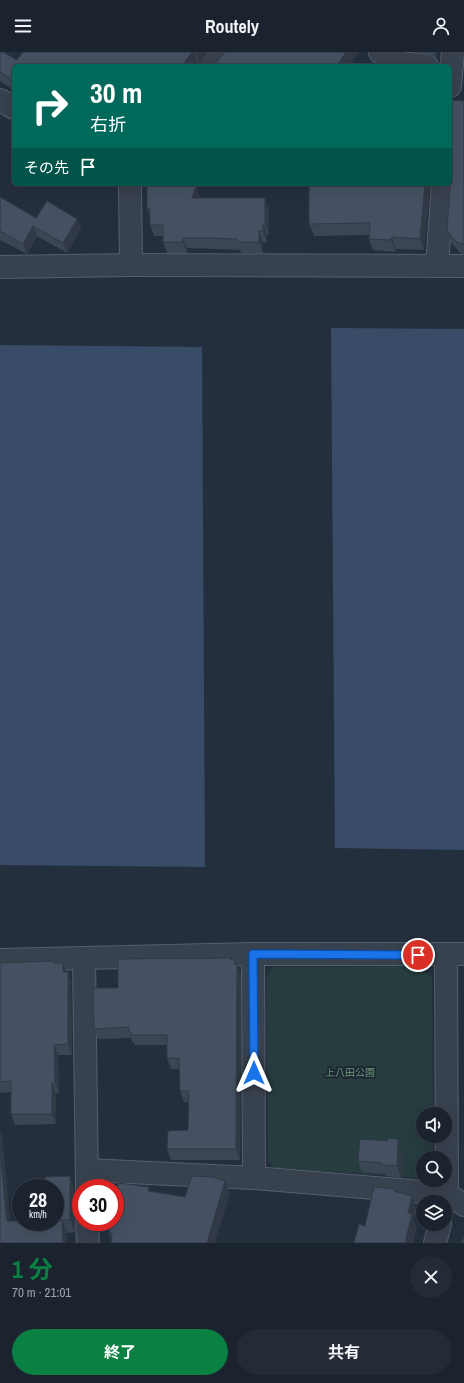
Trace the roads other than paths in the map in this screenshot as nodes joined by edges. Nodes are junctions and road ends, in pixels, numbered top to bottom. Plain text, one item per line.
1 (223, 52) edge
2 (380, 52) edge
3 (214, 64) edge
4 (410, 64) edge
5 (0, 100) edge
6 (12, 107) edge
7 (130, 186) edge
8 (443, 186) edge
9 (131, 265) junction
10 (437, 266) junction
11 (464, 266) edge
12 (0, 267) edge
13 (253, 954) junction
14 (455, 954) edge
15 (84, 959) junction
16 (0, 960) edge
17 (254, 1178) junction
18 (87, 1179) edge
19 (416, 1197) edge
20 (452, 1201) edge
21 (87, 1231) edge
22 (438, 1231) edge
23 (88, 1243) edge
24 (435, 1243) edge

1 - 3 street
2 - 4 street
5 - 6 street
7 - 9 street
8 - 10 street
9 - 10 street
9 - 12 street
10 - 11 street
13 - 14 street
13 - 15 street
13 - 17 street
14 - 20 street
15 - 16 street
15 - 18 street
17 - 18 street
17 - 19 street
21 - 23 street
22 - 24 street

